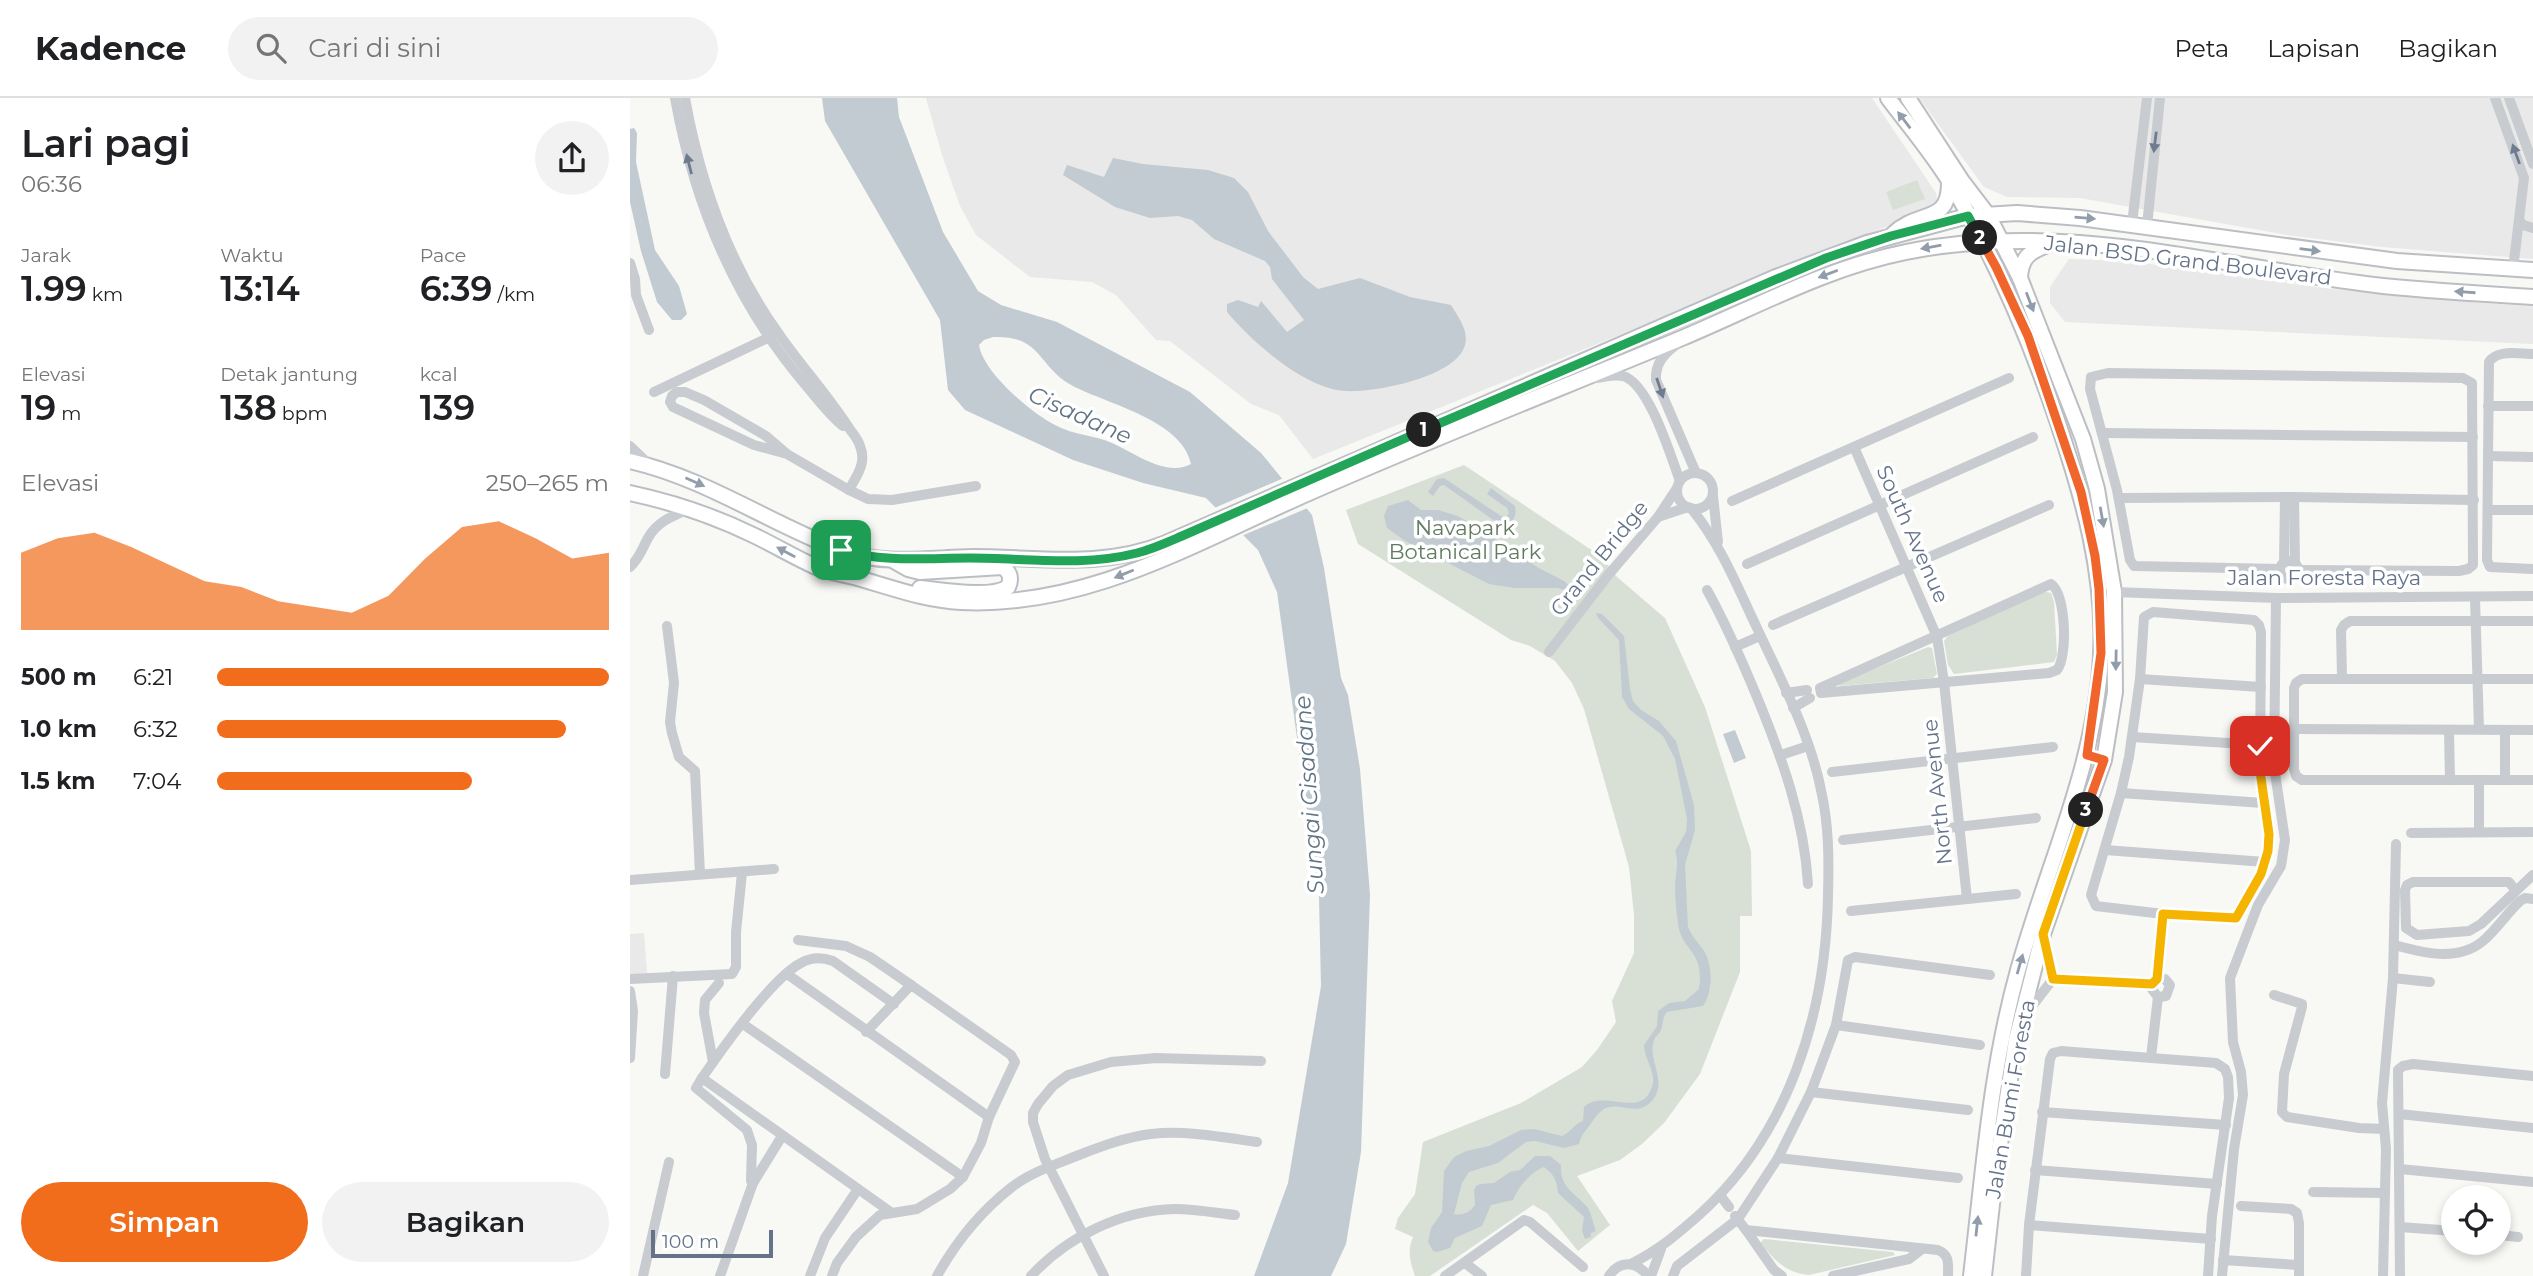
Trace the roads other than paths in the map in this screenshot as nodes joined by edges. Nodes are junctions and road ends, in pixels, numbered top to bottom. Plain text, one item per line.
1 (675, 98) edge
2 (685, 98) edge
3 (1888, 98) edge
4 (1908, 98) edge
5 (2147, 98) edge
6 (2160, 98) edge
7 (2495, 98) edge
8 (2509, 98) edge
9 (682, 112) junction
10 (2533, 164) edge
11 (1950, 181) junction
12 (2136, 185) junction
13 (2150, 186) junction
14 (1987, 215) junction
15 (1968, 216) junction
16 (2519, 220) junction
17 (2139, 225) junction
18 (2533, 228) edge
19 (1891, 236) junction
20 (2002, 239) junction
21 (2058, 240) junction
22 (1982, 241) junction
23 (630, 263) edge
24 (2513, 269) junction
25 (2533, 270) edge
26 (2020, 278) junction
27 (2533, 297) edge
28 (649, 330) dead end
29 (1694, 333) junction
30 (773, 335) junction
31 (2533, 354) edge
32 (2009, 378) dead end
33 (1563, 388) junction
34 (654, 392) dead end
35 (2488, 405) junction
36 (2533, 406) edge
37 (1669, 410) junction
38 (1654, 416) junction
39 (1457, 423) junction
40 (2102, 433) junction
41 (1680, 436) junction
42 (2033, 437) dead end
43 (2473, 437) junction
44 (1665, 442) junction
45 (630, 446) edge
46 (1854, 447) junction
47 (787, 454) junction
48 (2488, 456) junction
49 (2533, 457) edge
50 (630, 461) edge
51 (651, 466) junction
52 (1696, 473) junction
53 (1679, 485) junction
54 (975, 486) dead end
55 (849, 490) junction
56 (1713, 492) junction
57 (630, 493) edge
58 (2289, 497) junction
59 (2119, 498) junction
60 (2474, 500) junction
61 (1732, 501) dead end
62 (2049, 505) dead end
63 (1880, 506) junction
64 (1689, 508) junction
65 (689, 509) junction
66 (2488, 510) junction
67 (2533, 510) edge
68 (1658, 517) junction
69 (1184, 542) junction
70 (1718, 545) junction
71 (893, 560) junction
72 (1747, 564) dead end
73 (1906, 566) junction
74 (2289, 566) junction
75 (630, 567) edge
76 (2533, 569) edge
77 (853, 577) junction
78 (1707, 590) dead end
79 (2114, 592) junction
80 (2533, 596) edge
81 (2291, 597) junction
82 (2276, 598) junction
83 (2476, 598) junction
84 (2475, 620) junction
85 (2533, 621) edge
86 (1773, 625) dead end
87 (667, 626) dead end
88 (1760, 636) junction
89 (1937, 637) junction
90 (1735, 647) junction
91 (1549, 652) dead end
92 (2342, 678) junction
93 (2140, 679) junction
94 (2477, 679) junction
95 (2533, 679) edge
96 (1944, 682) junction
97 (2261, 687) junction
98 (1786, 693) junction
99 (1793, 708) junction
100 (2294, 729) junction
101 (2479, 729) junction
102 (2449, 730) junction
103 (2505, 730) junction
104 (2533, 730) edge
105 (2132, 737) junction
106 (1808, 746) junction
107 (2260, 746) junction
108 (2053, 747) dead end
109 (1782, 755) junction
110 (2087, 755) junction
111 (1952, 759) junction
112 (2104, 760) junction
113 (1832, 772) dead end
114 (2451, 780) junction
115 (2479, 780) junction
116 (2505, 780) junction
117 (2533, 780) edge
118 (2122, 793) junction
119 (2263, 803) junction
120 (2036, 818) dead end
121 (1959, 826) junction
122 (2479, 831) junction
123 (2533, 832) edge
124 (2411, 833) dead end
125 (1843, 840) dead end
126 (2396, 844) dead end
127 (2105, 850) junction
128 (2265, 862) junction
129 (774, 869) dead end
130 (742, 873) junction
131 (700, 874) junction
132 (2533, 875) edge
133 (630, 880) edge
134 (1808, 884) dead end
135 (2516, 891) junction
136 (2016, 894) dead end
137 (1967, 899) junction
138 (2533, 899) edge
139 (1851, 911) dead end
140 (2163, 914) junction
141 (2043, 934) junction
142 (799, 940) dead end
143 (2395, 945) junction
144 (787, 974) junction
145 (1990, 975) dead end
146 (673, 976) junction
147 (2393, 978) junction
148 (630, 979) edge
149 (2053, 979) junction
150 (2155, 981) junction
151 (2430, 982) dead end
152 (719, 983) dead end
153 (911, 985) junction
154 (630, 990) edge
155 (2274, 995) dead end
156 (2158, 997) junction
157 (894, 1004) junction
158 (2021, 1020) junction
159 (743, 1024) junction
160 (1836, 1025) junction
161 (866, 1032) junction
162 (1980, 1045) dead end
163 (630, 1051) edge
164 (2151, 1057) junction
165 (630, 1058) edge
166 (1261, 1061) dead end
167 (713, 1062) junction
168 (665, 1074) dead end
169 (2533, 1076) edge
170 (702, 1078) junction
171 (1811, 1092) junction
172 (1968, 1110) dead end
173 (2042, 1112) junction
174 (2399, 1114) junction
175 (989, 1117) junction
176 (2226, 1125) junction
177 (2533, 1128) edge
178 (2384, 1129) junction
179 (782, 1136) junction
180 (1257, 1142) dead end
181 (1777, 1158) junction
182 (669, 1163) dead end
183 (1049, 1167) junction
184 (2400, 1169) junction
185 (2035, 1170) junction
186 (1989, 1176) junction
187 (964, 1177) junction
188 (1958, 1178) dead end
189 (2533, 1182) edge
190 (753, 1184) junction
191 (2217, 1184) junction
192 (858, 1189) junction
193 (2314, 1192) dead end
194 (2385, 1193) junction
195 (1720, 1195) junction
196 (2241, 1206) dead end
197 (892, 1213) junction
198 (1734, 1213) junction
199 (1235, 1215) dead end
200 (2029, 1225) junction
201 (2400, 1227) junction
202 (1746, 1230) junction
203 (2441, 1230) edge
204 (1082, 1236) junction
205 (2511, 1236) edge
206 (2518, 1237) dead end
207 (2211, 1239) junction
208 (1661, 1249) junction
209 (1922, 1249) junction
210 (2223, 1259) junction
211 (1465, 1263) junction
212 (1631, 1264) junction
213 (1583, 1267) dead end
214 (1675, 1271) edge
215 (2299, 1271) edge
216 (1609, 1275) edge
217 (643, 1276) edge
218 (720, 1276) edge
219 (810, 1276) edge
220 (832, 1276) edge
221 (937, 1276) edge
222 (1031, 1276) edge
223 (1104, 1276) edge
224 (1445, 1276) edge
225 (1482, 1276) edge
226 (1649, 1276) edge
227 (1782, 1276) edge
228 (1833, 1276) edge
229 (1948, 1276) edge
230 (1971, 1276) edge
231 (1984, 1276) edge
232 (2026, 1276) edge
233 (2208, 1276) edge
234 (2222, 1276) edge
235 (2383, 1276) edge
236 (2400, 1276) edge

1 - 9 street
2 - 9 street
11 -> 3 main road, Jalan Bumi Foresta
4 - 14 main road, Jalan Bumi Foresta
5 - 12 street
6 -> 13 street
16 -> 7 street
8 - 10 street
9 - 30 street
11 - 15 main road, Jalan Bumi Foresta
11 - 19 main road
12 - 13 street
12 - 17 street
13 - 17 street
14 - 15 main road, Jalan BSD Grand Boulevard
14 -> 17 main road, Jalan BSD Grand Boulevard
14 - 20 main road, Jalan Bumi Foresta
15 - 19 main road, Jalan BSD Grand Boulevard
15 - 22 main road, Jalan Bumi Foresta
16 - 18 street
16 - 24 street
17 -> 24 main road, Jalan BSD Grand Boulevard
19 - 39 main road, Jalan BSD Grand Boulevard
20 - 21 main road, Jalan BSD Grand Boulevard
20 - 22 main road, Jalan BSD Grand Boulevard
20 - 26 main road, Jalan Bumi Foresta
21 - 26 main road
27 -> 21 main road, Jalan BSD Grand Boulevard
22 -> 29 main road, Jalan BSD Grand Boulevard
22 - 110 main road, Jalan Bumi Foresta
23 - 28 street
24 - 25 main road, Jalan BSD Grand Boulevard
26 -> 79 main road, Jalan Bumi Foresta
29 - 33 main road, Jalan BSD Grand Boulevard
29 -> 37 street
30 - 34 street
30 - 55 street
31 - 35 street
32 - 46 street
33 - 38 street
33 - 39 main road, Jalan BSD Grand Boulevard
35 - 36 street
35 - 48 street
37 - 38 street
37 - 41 street
38 - 44 street
39 - 69 main road, Jalan BSD Grand Boulevard
40 - 43 street
40 - 43 street
40 - 59 street
41 - 44 street
41 - 52 street
42 - 63 street
43 - 60 street
44 - 53 street
45 - 51 street
46 - 61 street
46 - 63 street, South Avenue
47 - 47 street
47 - 55 street
48 - 49 street
48 - 66 street
50 - 51 main road, Jalan BSD Grand Boulevard
51 -> 71 main road, Jalan BSD Grand Boulevard
52 - 53 street
52 - 56 street
53 - 64 street
53 - 68 street, Grand Bridge
54 - 55 street
56 - 64 street
56 - 70 street
57 - 65 main road, Jalan BSD Grand Boulevard
58 - 59 street
58 - 60 street
58 - 74 street
59 - 74 street
60 - 74 street
62 - 73 street
63 - 72 street
63 - 73 street, South Avenue
64 - 68 street
64 - 70 street
65 - 75 street
77 -> 65 main road, Jalan BSD Grand Boulevard
66 - 67 street
66 - 76 street
68 - 91 street, Grand Bridge
69 - 71 main road, Jalan BSD Grand Boulevard
69 -> 77 main road, Jalan BSD Grand Boulevard
70 - 88 street
71 - 77 main road
73 - 86 street
73 - 89 street, South Avenue
74 - 81 street
78 - 90 street
79 - 82 street, Jalan Foresta Raya
79 -> 112 main road, Jalan Bumi Foresta
80 - 83 street, Jalan Foresta Raya
81 - 82 street, Jalan Foresta Raya
81 - 83 street, Jalan Foresta Raya
82 - 210 street
83 - 84 street
84 - 85 street
84 - 92 street
84 - 94 street
87 - 131 street
88 - 90 street
88 - 98 street
89 - 96 street, South Avenue
89 - 96 street
89 - 96 street
90 - 109 street
92 - 94 street
92 - 100 street
93 - 97 street
93 - 97 street
93 - 105 street
94 - 95 street
94 - 101 street
96 - 111 street, North Avenue
97 - 107 street
98 - 99 street
98 - 99 street
99 - 106 street
100 - 102 street
100 - 114 street
101 - 102 street
101 - 103 street
102 - 114 street
103 - 104 street
103 - 116 street
105 - 107 street
105 - 118 street
106 - 109 street
106 - 195 street
107 - 119 street
108 - 111 street
109 - 134 street
110 - 112 main road
186 -> 110 main road, Jalan Bumi Foresta
111 - 113 street
111 - 121 street, North Avenue
112 - 141 main road, Jalan Bumi Foresta
114 - 115 street
115 - 116 street
115 - 122 street
116 - 117 street
118 - 119 street
118 - 127 street
119 - 128 street
120 - 121 street
121 - 125 street
121 - 137 street, North Avenue
122 - 123 street
122 - 124 street
126 - 143 street
127 - 128 street
127 - 140 street
128 - 140 street
129 - 130 street
130 - 131 street
130 - 146 street
131 - 133 street
132 - 135 street
135 - 135 street
136 - 137 street
137 - 139 street
138 - 143 street
140 - 150 street
141 - 149 street
141 - 158 main road, Jalan Bumi Foresta
142 - 153 street
143 - 147 street
144 - 157 street
144 - 159 street
144 - 161 street
145 - 160 street
146 - 148 street
146 - 168 street
147 - 151 street
147 - 178 street
149 - 150 street
149 - 158 street
150 - 156 street
150 - 156 street
152 - 167 street
153 - 157 street
153 - 175 street
154 - 163 street
155 - 178 street
156 - 164 street
157 - 161 street
158 - 186 main road, Jalan Bumi Foresta
159 - 167 street
159 - 187 street
160 - 162 street
160 - 171 street
161 - 175 street
163 - 165 street
164 - 173 street
164 - 176 street
166 - 183 street
167 - 170 street
169 - 174 street
170 - 179 street
170 - 190 street
171 - 172 street
171 - 181 street
173 - 176 street
173 - 185 street
174 - 177 street
174 - 184 street
175 - 187 street
176 - 191 street
178 - 194 street
179 - 190 street
179 - 192 street
180 - 183 street
181 - 188 street
181 - 198 street
182 - 217 street
183 - 204 street
183 - 221 street
184 - 189 street
184 - 201 street
185 - 191 street
185 - 200 street
230 -> 186 main road, Jalan Bumi Foresta
186 - 231 main road, Jalan Bumi Foresta
187 - 197 street
190 - 218 street
191 - 207 street
192 - 197 street
192 - 219 street
193 - 194 street
194 - 235 street
195 - 198 street
195 - 208 street
196 - 215 street
197 - 220 street
198 - 202 street
198 - 214 street
199 - 204 street
200 - 207 street
200 - 232 street
201 - 203 street
201 - 236 street
202 - 209 street
202 - 227 street
204 - 222 street
204 - 223 street
205 - 206 street
207 - 233 street
208 - 212 street
208 - 226 street
209 - 228 street
209 - 229 street
210 - 215 street
210 - 234 street
211 - 213 street
211 - 224 street
211 - 225 street
212 - 216 street
212 - 226 street

